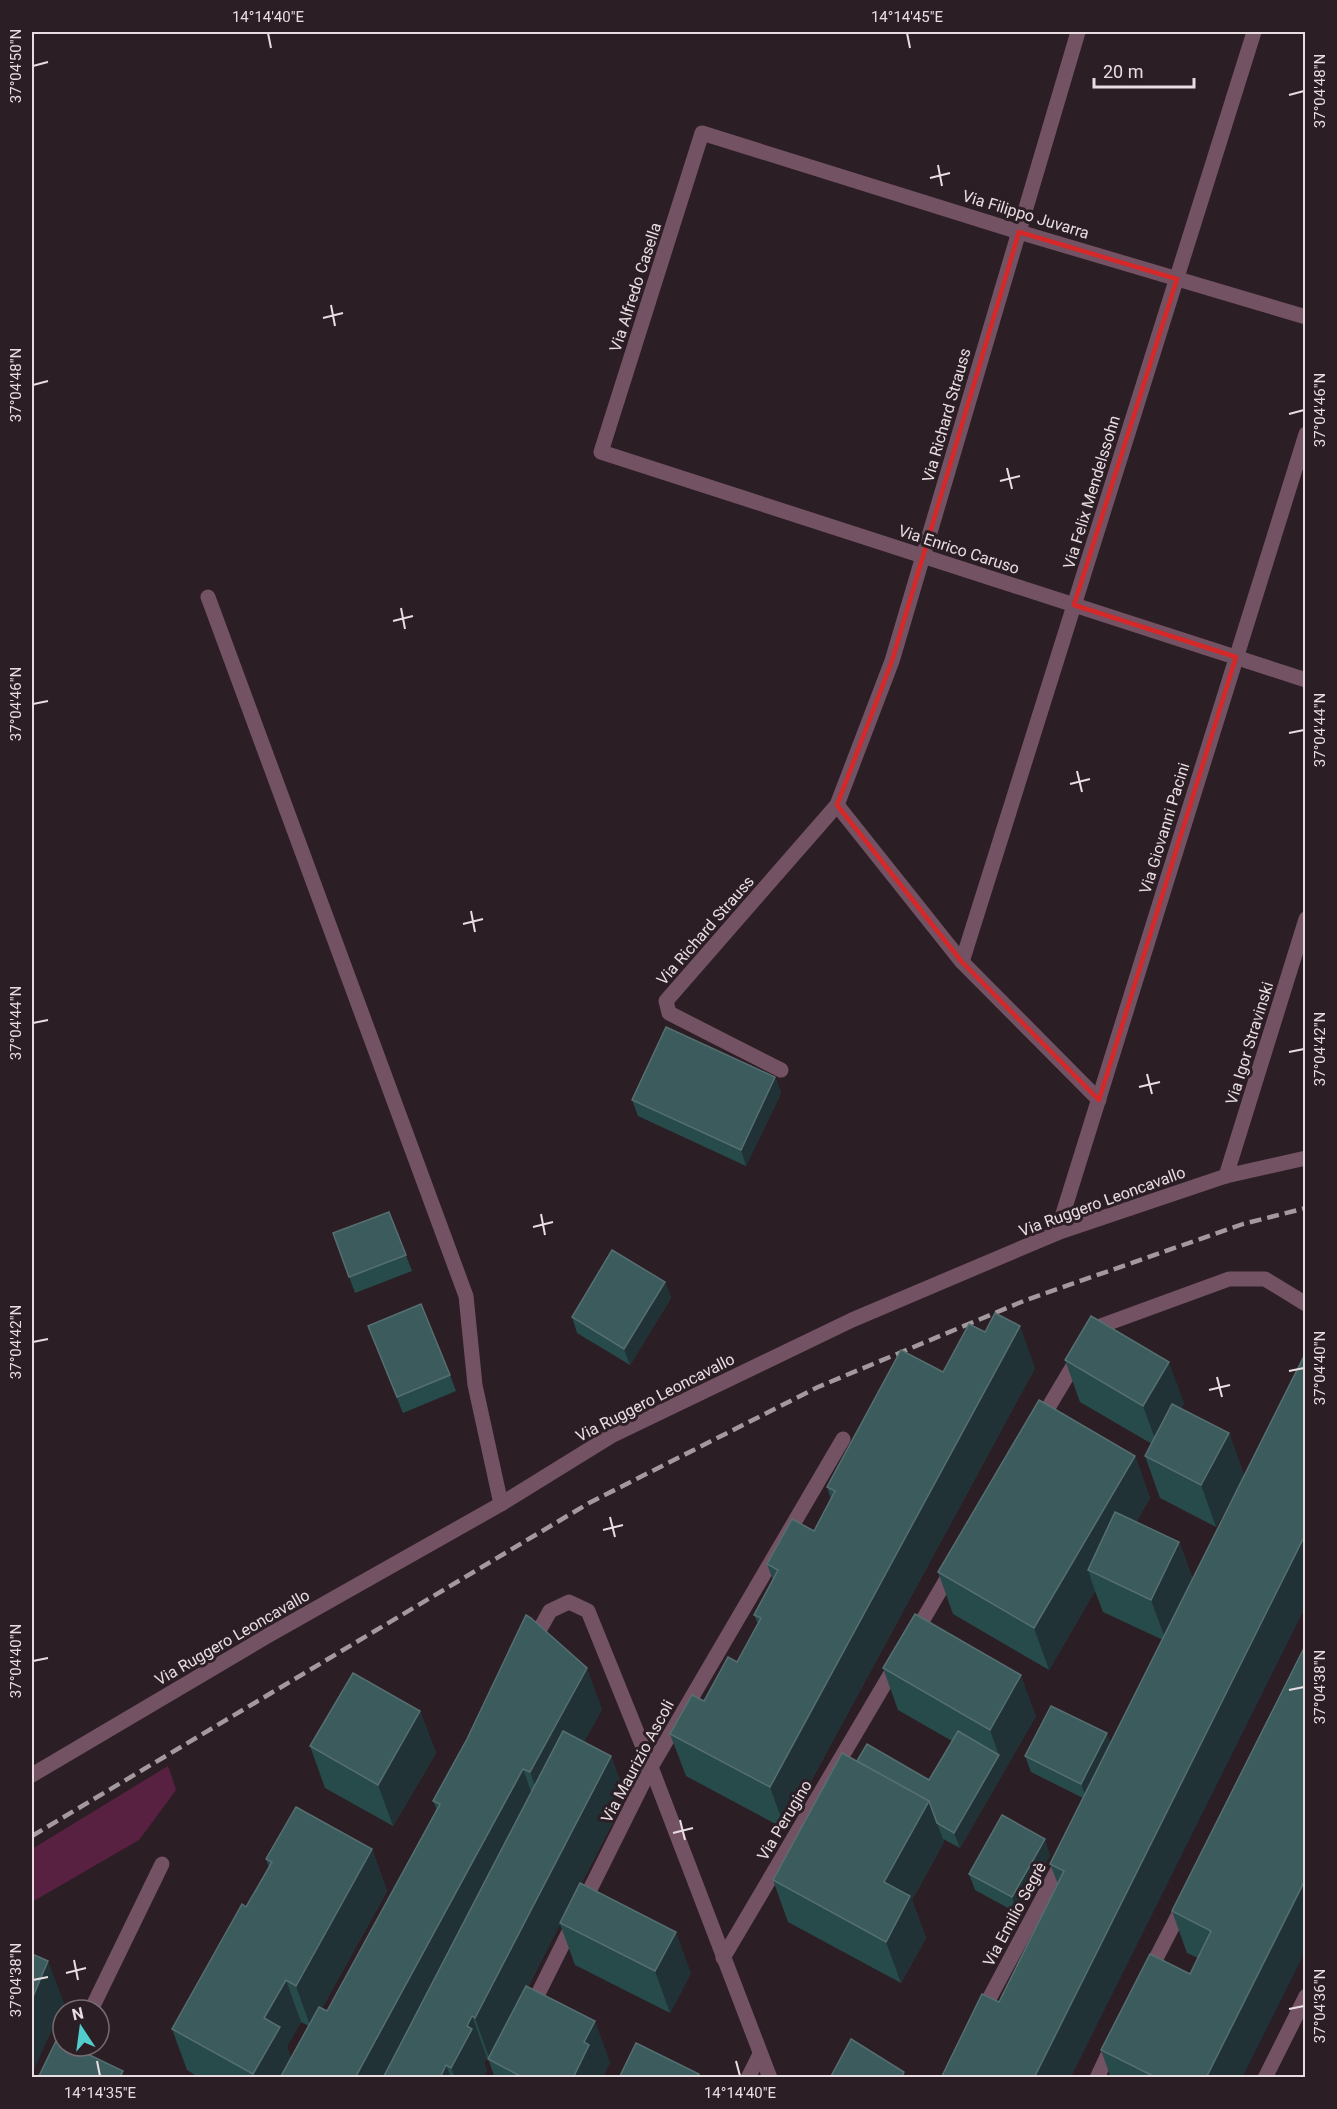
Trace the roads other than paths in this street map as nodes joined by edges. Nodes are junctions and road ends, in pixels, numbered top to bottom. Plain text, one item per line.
1 (1078, 32) edge
2 (1254, 32) edge
3 (702, 133) joint
4 (1019, 232) junction
5 (1177, 279) junction
6 (1305, 317) edge
7 (1305, 434) edge
8 (601, 452) joint
9 (924, 556) junction
10 (208, 597) dead end
11 (1074, 605) junction
12 (1236, 657) junction
13 (1305, 680) edge
14 (837, 805) junction
15 (1305, 919) edge
16 (962, 962) junction
17 (781, 1070) dead end
18 (1099, 1100) junction
19 (1305, 1158) edge
20 (1226, 1176) junction
21 (1057, 1233) junction
22 (1305, 1304) edge
23 (1034, 1431) edge
24 (843, 1439) dead end
25 (501, 1504) junction
26 (961, 1555) edge
27 (522, 1662) edge
28 (651, 1767) junction
29 (32, 1775) edge
30 (1071, 1845) edge
31 (162, 1864) dead end
32 (1193, 1885) edge
33 (723, 1958) junction
34 (1139, 1992) edge
35 (1305, 1996) edge
36 (97, 1998) edge
37 (523, 2024) edge
38 (975, 2025) edge
39 (1118, 2035) edge
40 (760, 2054) junction
41 (748, 2078) edge
42 (770, 2078) edge
43 (1096, 2078) edge
44 (1265, 2078) edge

1 - 4 street, Via Richard Strauss
2 - 5 street, Via Felix Mendelssohn
3 - 4 street, Via Filippo Juvarra
3 - 8 street, Via Alfredo Casella
4 - 5 street, Via Filippo Juvarra
4 - 9 street, Via Richard Strauss
5 - 6 street, Via Filippo Juvarra
5 - 11 street, Via Felix Mendelssohn
7 - 12 street, Via Giovanni Pacini
8 - 9 street, Via Enrico Caruso
9 - 11 street, Via Enrico Caruso
9 - 14 street, Via Richard Strauss
10 - 25 street
11 - 12 street, Via Enrico Caruso
11 - 16 street, Via Felix Mendelssohn
12 - 13 street, Via Enrico Caruso
12 - 18 street, Via Giovanni Pacini
14 - 16 street
14 - 17 street, Via Richard Strauss
15 - 20 street, Via Igor Stravinski
16 - 18 street
18 - 21 street, Via Giovanni Pacini
19 - 20 street, Via Ruggero Leoncavallo
20 - 21 street, Via Ruggero Leoncavallo
21 - 25 street, Via Ruggero Leoncavallo
22 - 23 street
24 - 28 street, Via Maurizio Ascoli
25 - 29 street, Via Ruggero Leoncavallo
26 - 33 street, Via Perugino
27 - 28 street
28 - 33 street
28 - 37 street, Via Maurizio Ascoli
30 - 38 street, Via Emilio Segrè
31 - 36 street
32 - 34 street
33 - 40 street
35 - 44 street
39 - 43 street
40 - 41 street
40 - 42 street

